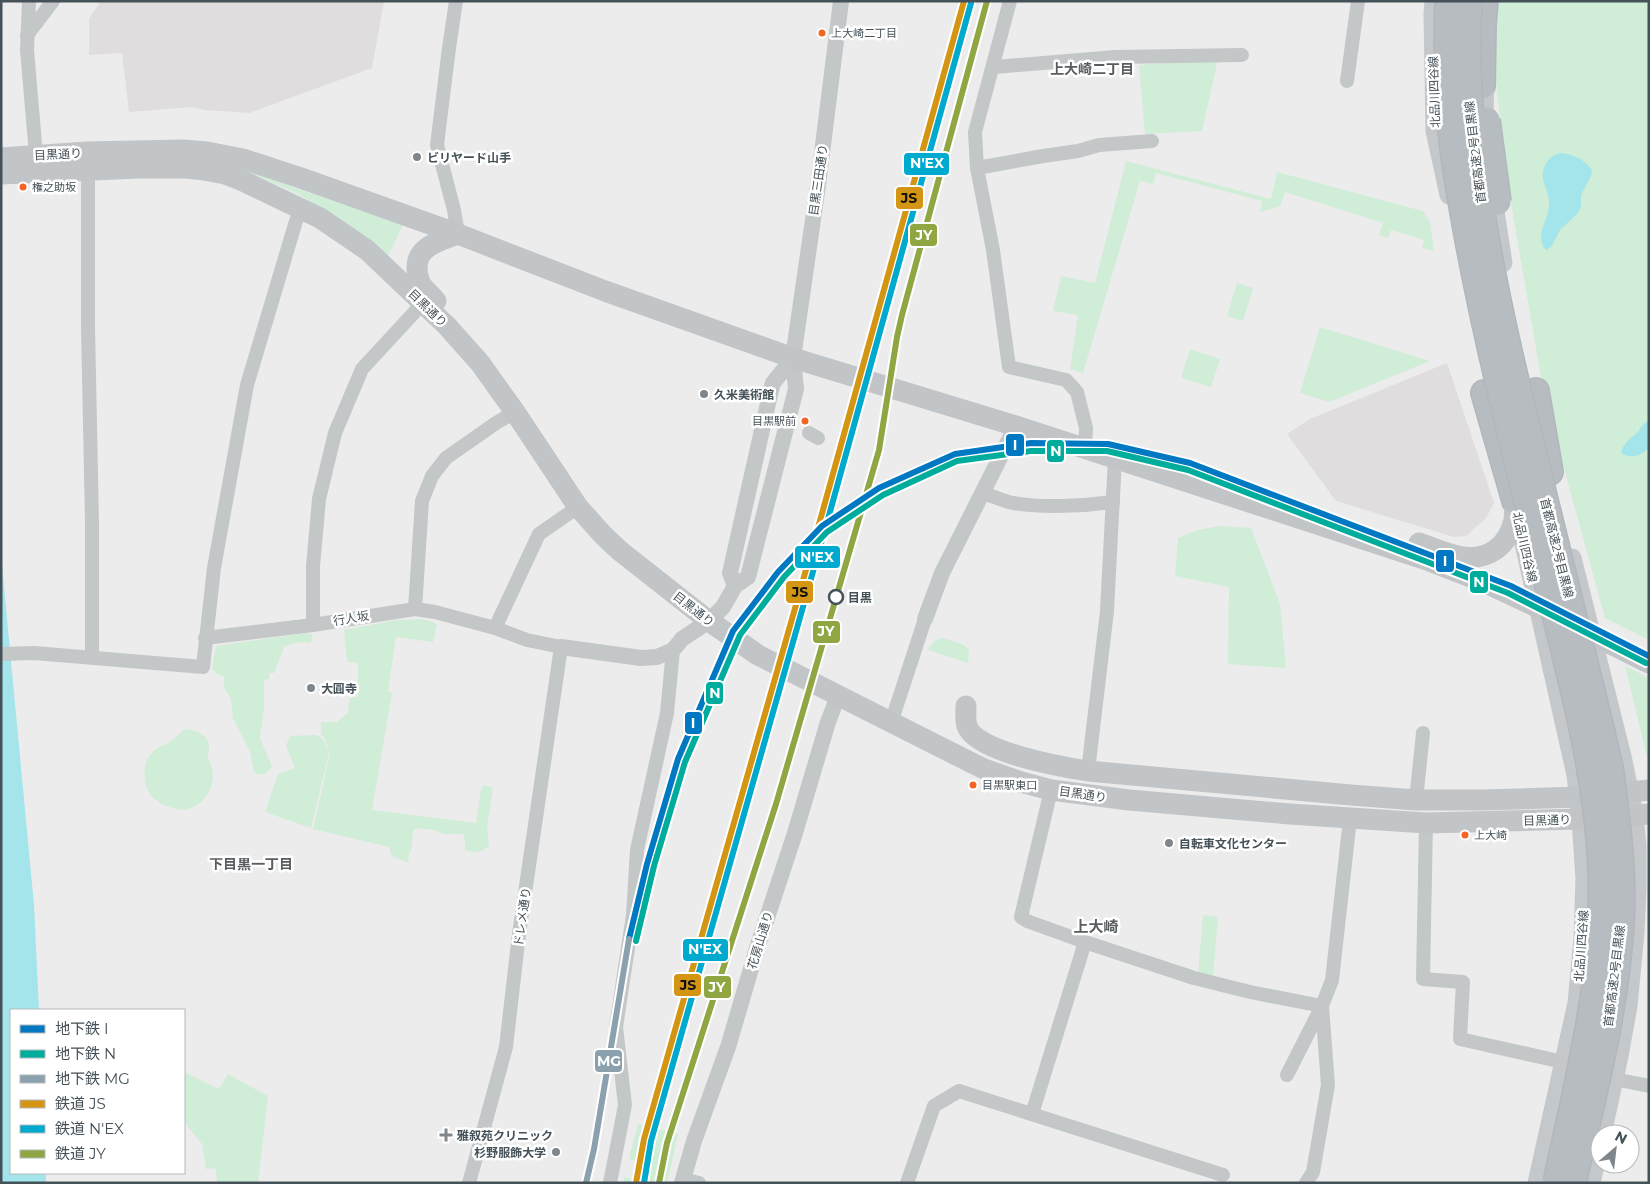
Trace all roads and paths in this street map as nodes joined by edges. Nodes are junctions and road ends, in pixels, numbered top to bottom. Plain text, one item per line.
1 (29, 1) edge
2 (52, 1) edge
3 (456, 1) edge
4 (841, 1) edge
5 (1010, 1) edge
6 (1358, 1) edge
7 (1435, 1) edge
8 (1448, 1) edge
9 (1469, 1) edge
10 (1485, 1) edge
11 (1489, 1) edge
12 (28, 35) junction
13 (1242, 55) dead end
14 (994, 67) junction
15 (1347, 81) dead end
16 (1152, 141) dead end
17 (36, 155) junction
18 (1, 158) edge
19 (87, 161) junction
20 (977, 168) junction
21 (1, 174) edge
22 (301, 209) junction
23 (458, 234) junction
24 (424, 303) junction
25 (447, 326) junction
26 (793, 358) junction
27 (515, 412) junction
28 (1016, 426) junction
29 (1085, 448) junction
30 (1116, 458) junction
31 (1550, 472) junction
32 (983, 493) junction
33 (1515, 501) junction
34 (1113, 502) junction
35 (578, 507) junction
36 (1323, 525) junction
37 (734, 586) junction
38 (1539, 608) junction
39 (415, 609) junction
40 (926, 619) joint
41 (709, 621) junction
42 (313, 625) junction
43 (495, 628) junction
44 (1591, 634) junction
45 (206, 638) junction
46 (561, 647) junction
47 (673, 650) junction
48 (8, 654) edge
49 (92, 658) junction
50 (1649, 663) edge
51 (838, 696) junction
52 (966, 706) dead end
53 (891, 722) junction
54 (1423, 733) dead end
55 (1088, 771) junction
56 (1051, 790) junction
57 (1639, 791) edge
58 (1579, 797) junction
59 (1416, 800) junction
60 (1641, 814) edge
61 (1350, 818) junction
62 (1582, 819) junction
63 (1426, 823) junction
64 (1085, 942) junction
65 (1322, 1006) junction
66 (1563, 1062) junction
67 (1286, 1075) dead end
68 (1614, 1079) junction
69 (1649, 1086) edge
70 (1032, 1114) junction
71 (1604, 1124) edge
72 (1223, 1175) dead end
73 (682, 1181) edge
74 (469, 1183) edge
75 (610, 1183) edge
76 (700, 1183) edge
77 (907, 1183) edge
78 (1306, 1183) edge
79 (1537, 1183) edge
80 (1556, 1183) edge
81 (1573, 1183) edge

1 - 12 street
2 - 12 street
3 - 23 street
4 - 26 street, 目黒三田通り
5 - 14 street
6 - 15 street
7 - 33 main road, 北品川四谷線
7 - 33 highway
8 - 80 highway, 首都高速2号目黒線, bridge
9 - 81 highway, 首都高速2号目黒線, bridge
10 - 31 highway, bridge
11 - 31 main road
12 - 17 street
13 - 14 street
14 - 20 street
16 - 20 street
17 - 18 main road, 目黒通り
17 - 19 main road, 目黒通り
19 - 21 main road, 目黒通り
19 - 22 main road, 目黒通り
19 - 23 main road, 目黒通り
19 - 49 street
20 - 29 street
22 - 24 main road, 目黒通り
22 - 45 street
23 - 25 main road
23 - 26 main road, 目黒通り
24 - 25 main road, 目黒通り
24 - 42 street
25 - 27 main road, 目黒通り
26 - 28 main road, 目黒通り
26 - 37 street
26 - 37 street, 目黒三田通り
27 - 35 main road, 目黒通り
27 - 39 street
28 - 29 main road, 目黒通り
28 - 32 street
29 - 30 main road, 目黒通り
30 - 34 street
30 - 36 main road, 目黒通り
31 - 44 main road
32 - 34 street
32 - 40 street
33 - 36 main road
33 - 38 main road, 北品川四谷線
34 - 55 street
35 - 41 main road, 目黒通り
35 - 43 street
36 - 38 main road, 目黒通り
37 - 41 street, 目黒三田通り
38 - 58 main road, 北品川四谷線
39 - 42 street, 行人坂
39 - 43 street, 行人坂
40 - 53 street
41 - 47 street, 目黒三田通り
41 - 51 main road, 目黒通り
42 - 45 street, 行人坂
43 - 46 street, 行人坂
44 - 50 main road
44 - 57 main road
45 - 49 street
46 - 47 street
46 - 74 street, ドレメ通り
47 - 75 street
48 - 49 street
51 - 53 main road, 目黒通り
51 - 73 street, 花房山通り
52 - 55 main road, 目黒通り
53 - 56 main road, 目黒通り
54 - 59 street
55 - 59 main road, 目黒通り
56 - 61 main road, 目黒通り
56 - 64 street
57 - 60 main road
58 - 59 main road, 目黒通り
58 - 62 main road, 北品川四谷線
60 - 68 main road
61 - 63 main road, 目黒通り
61 - 65 street
62 - 63 main road, 目黒通り
62 - 66 main road, 北品川四谷線
63 - 66 street
64 - 65 street
64 - 70 street
65 - 67 street
65 - 78 street
66 - 79 main road, 北品川四谷線
68 - 69 street
68 - 71 main road
70 - 72 street
70 - 77 street
73 - 76 street

